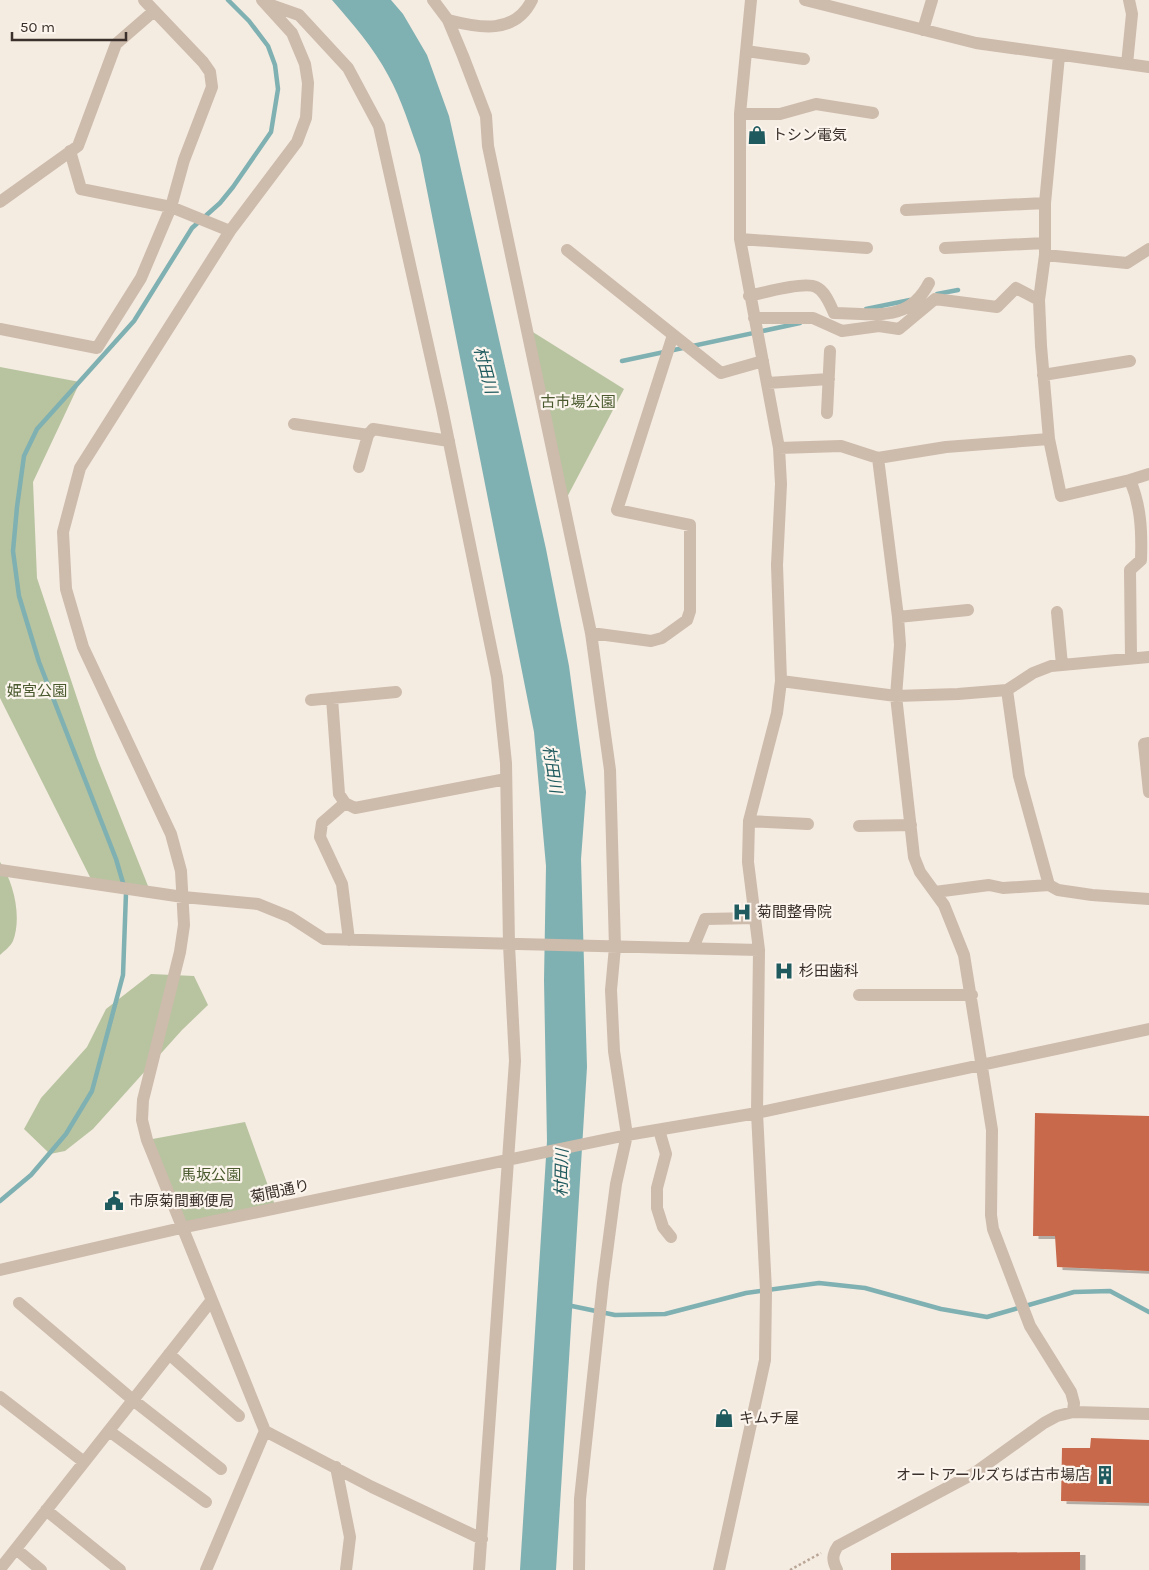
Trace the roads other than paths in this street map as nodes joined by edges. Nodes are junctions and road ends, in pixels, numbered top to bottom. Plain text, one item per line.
1 (144, 0) edge
2 (433, 0) edge
3 (532, 0) edge
4 (751, 0) edge
5 (805, 0) edge
6 (932, 0) edge
7 (1129, 0) edge
8 (264, 2) edge
9 (154, 11) junction
10 (448, 20) junction
11 (923, 30) junction
12 (746, 51) junction
13 (1059, 56) junction
14 (804, 60) dead end
15 (1127, 64) junction
16 (1149, 67) edge
17 (874, 113) dead end
18 (740, 114) junction
19 (70, 151) junction
20 (0, 202) edge
21 (1045, 203) junction
22 (171, 207) junction
23 (906, 210) dead end
24 (230, 231) junction
25 (740, 239) junction
26 (868, 248) dead end
27 (945, 248) dead end
28 (1045, 249) junction
29 (1149, 249) edge
30 (567, 250) dead end
31 (929, 284) dead end
32 (749, 296) junction
33 (1039, 300) junction
34 (754, 318) junction
35 (0, 329) edge
36 (673, 335) junction
37 (830, 351) dead end
38 (763, 361) junction
39 (1130, 361) dead end
40 (1043, 375) junction
41 (829, 379) junction
42 (768, 383) junction
43 (827, 413) dead end
44 (294, 424) dead end
45 (368, 435) junction
46 (1049, 439) junction
47 (449, 441) junction
48 (779, 448) junction
49 (878, 458) junction
50 (359, 467) dead end
51 (1149, 474) edge
52 (1130, 480) junction
53 (968, 610) dead end
54 (1057, 612) dead end
55 (898, 617) junction
56 (591, 633) junction
57 (1149, 657) edge
58 (1131, 658) junction
59 (1062, 665) junction
60 (781, 681) junction
61 (1007, 690) junction
62 (396, 692) dead end
63 (896, 696) junction
64 (332, 698) junction
65 (311, 700) dead end
66 (1149, 744) edge
67 (506, 778) junction
68 (1149, 792) edge
69 (345, 802) junction
70 (749, 821) junction
71 (808, 824) dead end
72 (911, 825) junction
73 (859, 826) dead end
74 (0, 870) edge
75 (1049, 885) junction
76 (935, 892) junction
77 (184, 897) junction
78 (1149, 899) edge
79 (756, 918) junction
80 (349, 940) junction
81 (509, 945) junction
82 (615, 947) junction
83 (693, 948) junction
84 (759, 950) junction
85 (972, 994) junction
86 (859, 995) dead end
87 (1149, 1029) edge
88 (981, 1065) junction
89 (757, 1113) junction
90 (659, 1130) junction
91 (627, 1135) junction
92 (508, 1160) junction
93 (181, 1228) junction
94 (671, 1237) dead end
95 (0, 1270) edge
96 (211, 1301) junction
97 (18, 1303) dead end
98 (169, 1354) junction
99 (0, 1397) edge
100 (133, 1400) junction
101 (1073, 1412) junction
102 (1149, 1414) edge
103 (239, 1416) dead end
104 (265, 1430) junction
105 (109, 1431) junction
106 (84, 1462) junction
107 (336, 1467) junction
108 (221, 1469) dead end
109 (206, 1502) dead end
110 (46, 1510) junction
111 (482, 1539) junction
112 (16, 1549) junction
113 (0, 1569) edge
114 (41, 1570) edge
115 (120, 1570) edge
116 (206, 1570) edge
117 (346, 1570) edge
118 (479, 1570) edge
119 (579, 1570) edge
120 (719, 1570) edge
121 (837, 1570) edge

1 - 9 street
2 - 10 street
3 - 10 street
4 - 12 street
5 - 11 street
6 - 11 street
7 - 15 street
8 - 24 street
8 - 47 street
9 - 19 street
9 - 22 street
10 - 56 street
11 - 13 street
12 - 14 street
12 - 18 street
13 - 15 street
13 - 21 street
15 - 16 street
17 - 18 street
18 - 25 street
19 - 20 street
19 - 22 street
21 - 23 street
21 - 28 street
22 - 24 street
22 - 35 street
24 - 77 street
25 - 26 street
25 - 32 street
27 - 28 street
28 - 29 street
28 - 33 street
30 - 36 street
31 - 32 street
32 - 34 street
33 - 34 street
33 - 40 street
34 - 38 street
36 - 38 street
36 - 56 street
37 - 41 street
38 - 42 street
39 - 40 street
40 - 46 street
41 - 42 street
41 - 43 street
42 - 48 street
44 - 45 street
45 - 47 street
45 - 50 street
46 - 49 street
46 - 52 street
47 - 67 street
48 - 49 street
48 - 60 street
49 - 55 street
51 - 52 street
52 - 58 street
53 - 55 street
54 - 59 street
55 - 63 street
56 - 82 street
57 - 58 street
58 - 59 street
59 - 61 street
60 - 63 street
60 - 70 street
61 - 63 street
61 - 75 street
62 - 64 street
63 - 72 street
64 - 65 street
64 - 69 street
66 - 68 street
67 - 69 street
67 - 81 street
69 - 80 street
70 - 71 street
70 - 79 street
72 - 73 street
72 - 76 street
74 - 77 street
75 - 76 street
75 - 78 street
76 - 85 street
77 - 80 street
77 - 93 street
79 - 83 street
79 - 84 street
80 - 81 street
81 - 82 street
81 - 92 street
82 - 83 street
82 - 91 street
83 - 84 street
84 - 89 street
85 - 86 street
85 - 88 street
87 - 88 street, 菊間通り
88 - 89 street, 菊間通り
88 - 101 street
89 - 90 street, 菊間通り
89 - 120 street
90 - 91 street, 菊間通り
90 - 94 street
91 - 92 street, 菊間通り
91 - 119 street
92 - 93 street, 菊間通り
92 - 111 street
93 - 95 street, 菊間通り
93 - 96 street
96 - 98 street
96 - 104 street
97 - 100 street
98 - 100 street
98 - 103 street
99 - 106 street
100 - 105 street
100 - 108 street
101 - 102 street
101 - 121 street
104 - 107 street
104 - 116 street
105 - 106 street
105 - 109 street
106 - 110 street
107 - 111 street
107 - 117 street
110 - 112 street
110 - 115 street
111 - 118 street
112 - 113 street
112 - 114 street

